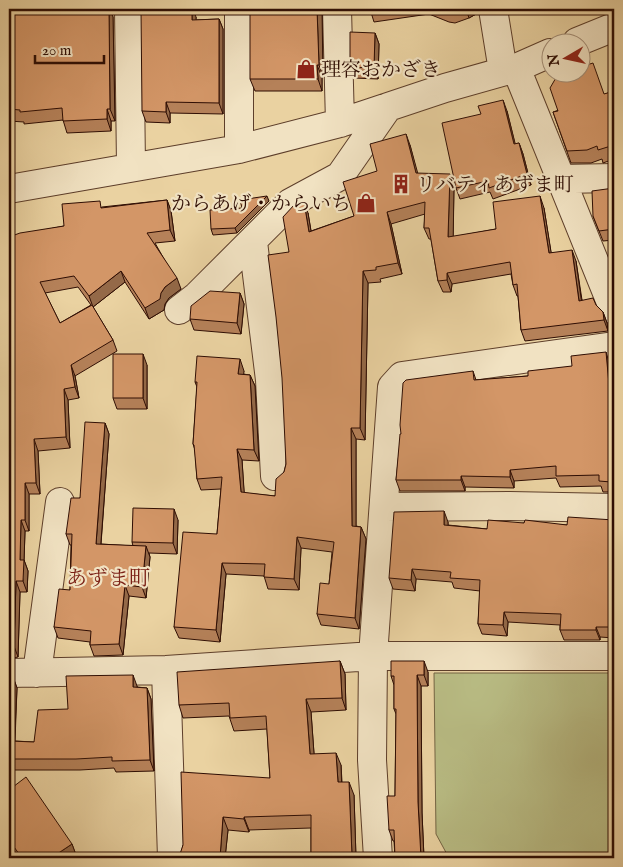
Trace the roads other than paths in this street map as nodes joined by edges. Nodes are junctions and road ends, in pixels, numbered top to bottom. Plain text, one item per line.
1 (129, 9) edge
2 (239, 9) edge
3 (337, 9) edge
4 (494, 9) edge
5 (614, 27) edge
6 (590, 37) edge
7 (540, 57) edge
8 (510, 69) junction
9 (388, 107) junction
10 (340, 123) junction
11 (239, 149) junction
12 (131, 166) junction
13 (614, 178) edge
14 (561, 179) junction
15 (9, 189) edge
16 (253, 242) junction
17 (179, 310) dead end
18 (614, 310) edge
19 (614, 346) edge
20 (275, 476) dead end
21 (60, 502) dead end
22 (384, 507) junction
23 (614, 508) edge
24 (373, 656) junction
25 (614, 656) edge
26 (166, 670) junction
27 (9, 673) edge
28 (37, 673) junction
29 (172, 858) edge
30 (378, 858) edge

1 - 12 street
2 - 11 street
3 - 10 street
4 - 8 street
5 - 6 street
7 - 8 street
8 - 9 street
8 - 14 street
9 - 10 street
9 - 16 street
10 - 11 street
11 - 12 street
12 - 15 street
13 - 14 street
14 - 18 street
16 - 17 street
16 - 20 street
19 - 22 street
21 - 28 street
22 - 23 street
22 - 24 street
24 - 25 street
24 - 26 street
24 - 30 street
26 - 28 street
26 - 29 street
27 - 28 street

